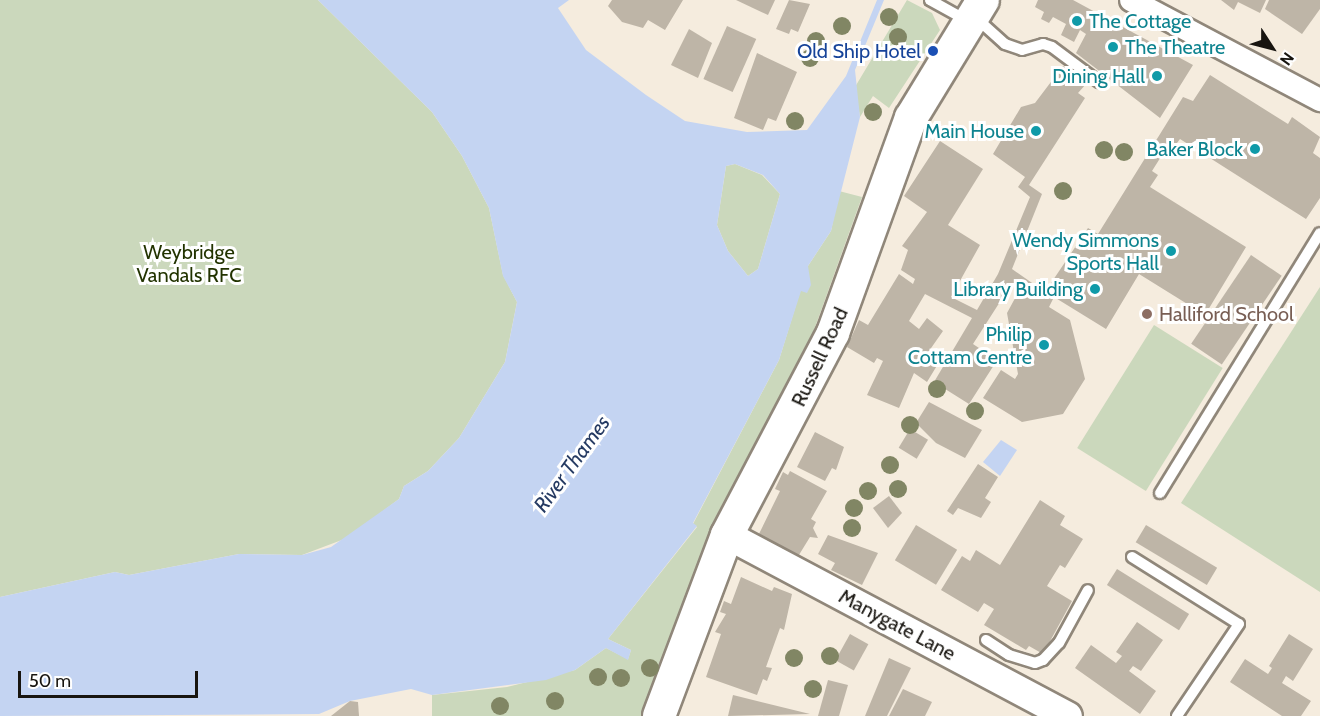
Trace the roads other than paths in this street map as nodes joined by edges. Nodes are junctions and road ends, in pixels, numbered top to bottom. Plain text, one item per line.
1 (930, 0) edge
2 (1131, 0) edge
3 (974, 12) edge
4 (1099, 82) dead end
5 (1320, 100) edge
6 (1320, 233) edge
7 (1160, 494) dead end
8 (727, 534) junction
9 (1132, 557) dead end
10 (1088, 590) dead end
11 (986, 640) dead end
12 (1003, 667) junction
13 (659, 716) edge
14 (1068, 716) edge
15 (1177, 716) edge

1 - 3 lane
2 - 5 street
3 - 4 lane
3 - 8 main road, Russell Road
6 - 7 lane
8 - 12 street, Manygate Lane
8 - 13 main road, Russell Road
9 - 15 lane
10 - 12 lane
11 - 12 lane
12 - 14 street, Manygate Lane

